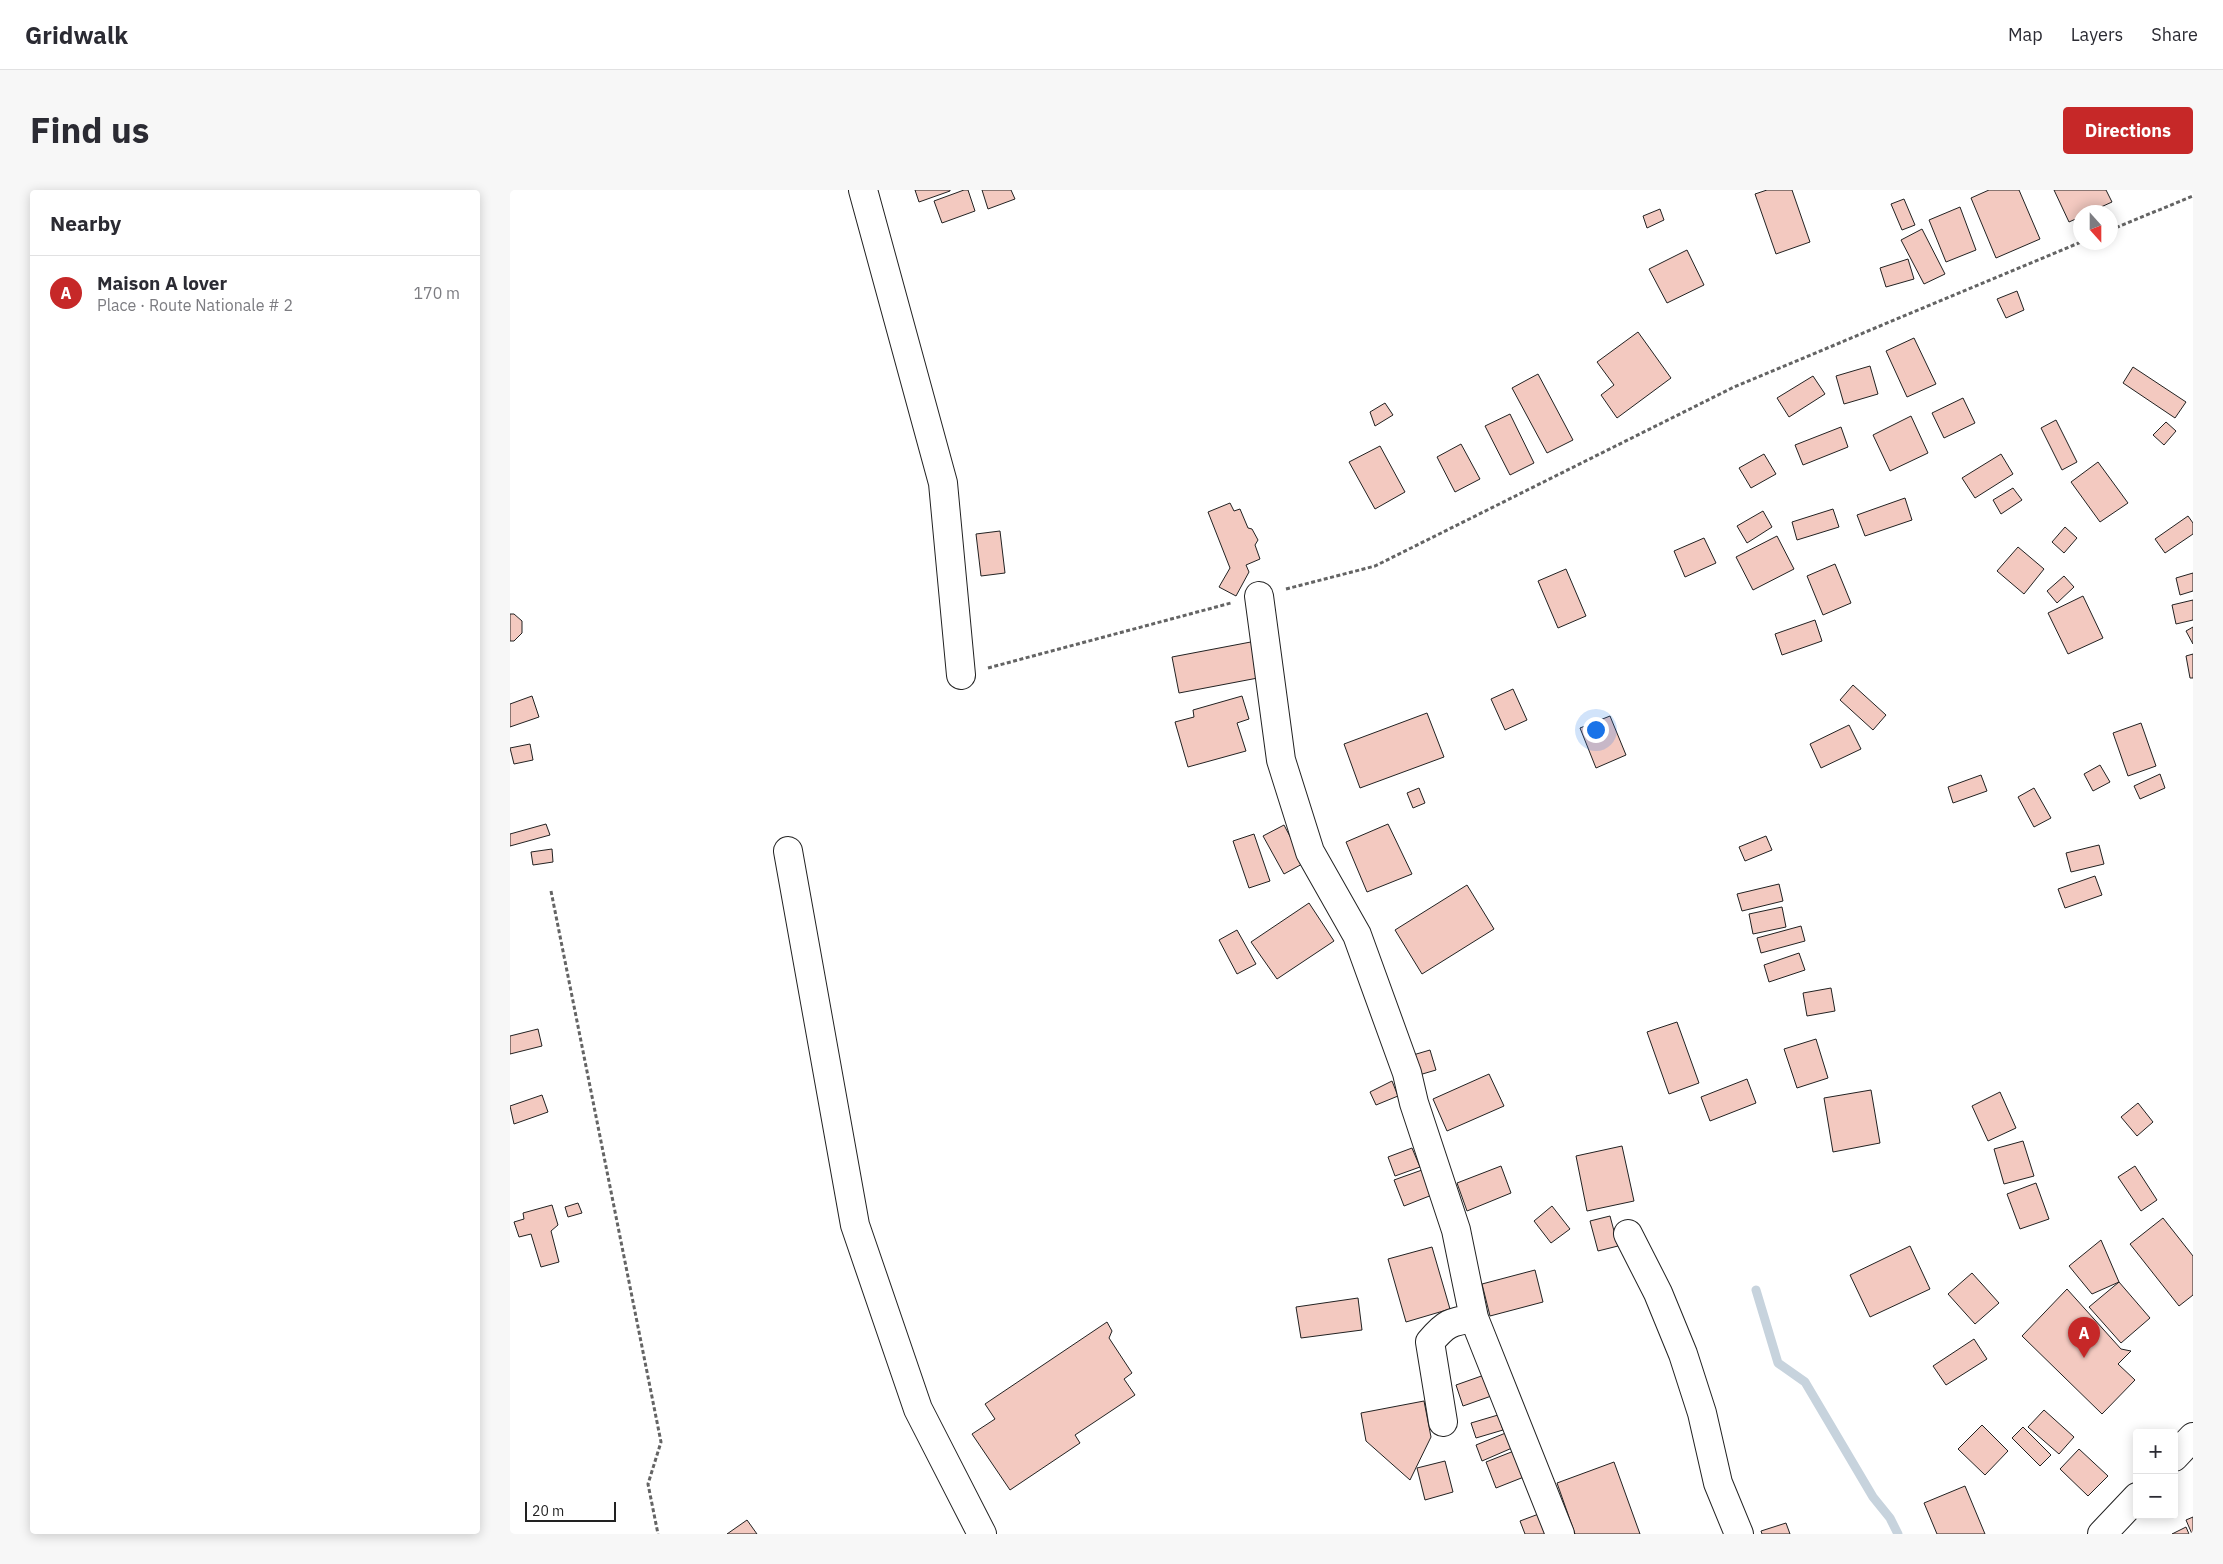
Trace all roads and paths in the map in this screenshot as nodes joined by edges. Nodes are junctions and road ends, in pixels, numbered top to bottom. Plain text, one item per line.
1 (863, 190) edge
2 (2193, 196) edge
3 (2118, 227) edge
4 (2073, 245) edge
5 (1259, 596) junction
6 (961, 675) joint
7 (788, 851) dead end
8 (551, 891) dead end
9 (1628, 1234) dead end
10 (1474, 1318) junction
11 (1443, 1422) dead end
12 (2193, 1437) edge
13 (2178, 1453) edge
14 (2133, 1501) edge
15 (658, 1534) edge
16 (982, 1534) edge
17 (1560, 1534) edge
18 (1739, 1534) edge
19 (2102, 1534) edge

1 - 6 street
2 - 3 path
4 - 5 path
5 - 6 path
5 - 10 street
7 - 16 street
8 - 15 path
9 - 18 street
10 - 11 street
10 - 17 street
12 - 13 street
14 - 19 street

